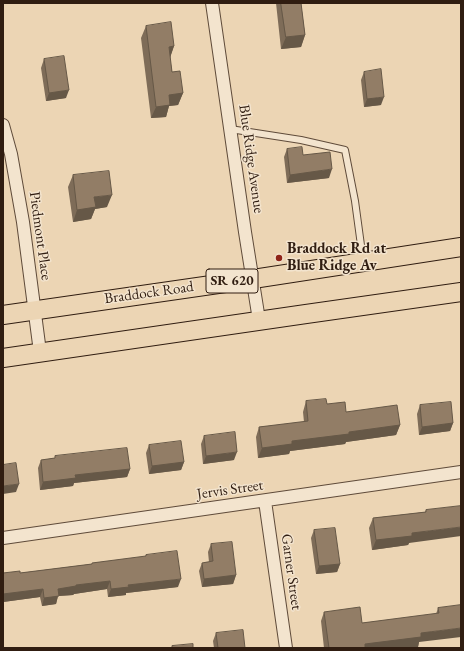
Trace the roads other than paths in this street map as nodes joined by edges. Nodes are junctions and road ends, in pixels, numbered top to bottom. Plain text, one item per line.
1 (212, 3) edge
2 (3, 125) edge
3 (230, 129) junction
4 (461, 247) edge
5 (364, 262) junction
6 (253, 278) junction
7 (461, 292) edge
8 (34, 310) junction
9 (3, 315) edge
10 (259, 320) junction
11 (40, 352) junction
12 (3, 358) edge
13 (461, 472) edge
14 (265, 501) junction
15 (3, 538) edge
16 (286, 648) edge

1 - 3 street, Blue Ridge Avenue
2 - 8 street, Piedmont Place
3 - 5 lane
3 - 6 street, Blue Ridge Avenue
4 - 5 main road, Braddock Road / SR 620
5 - 6 main road, Braddock Road / SR 620
6 - 8 main road, Braddock Road / SR 620
6 - 10 street, Blue Ridge Avenue
7 - 10 main road
8 - 9 main road, Braddock Road / SR 620
8 - 11 street, Piedmont Place
10 - 11 main road
11 - 12 main road
13 - 14 street, Jervis Street
14 - 15 street, Jervis Street
14 - 16 street, Garner Street

